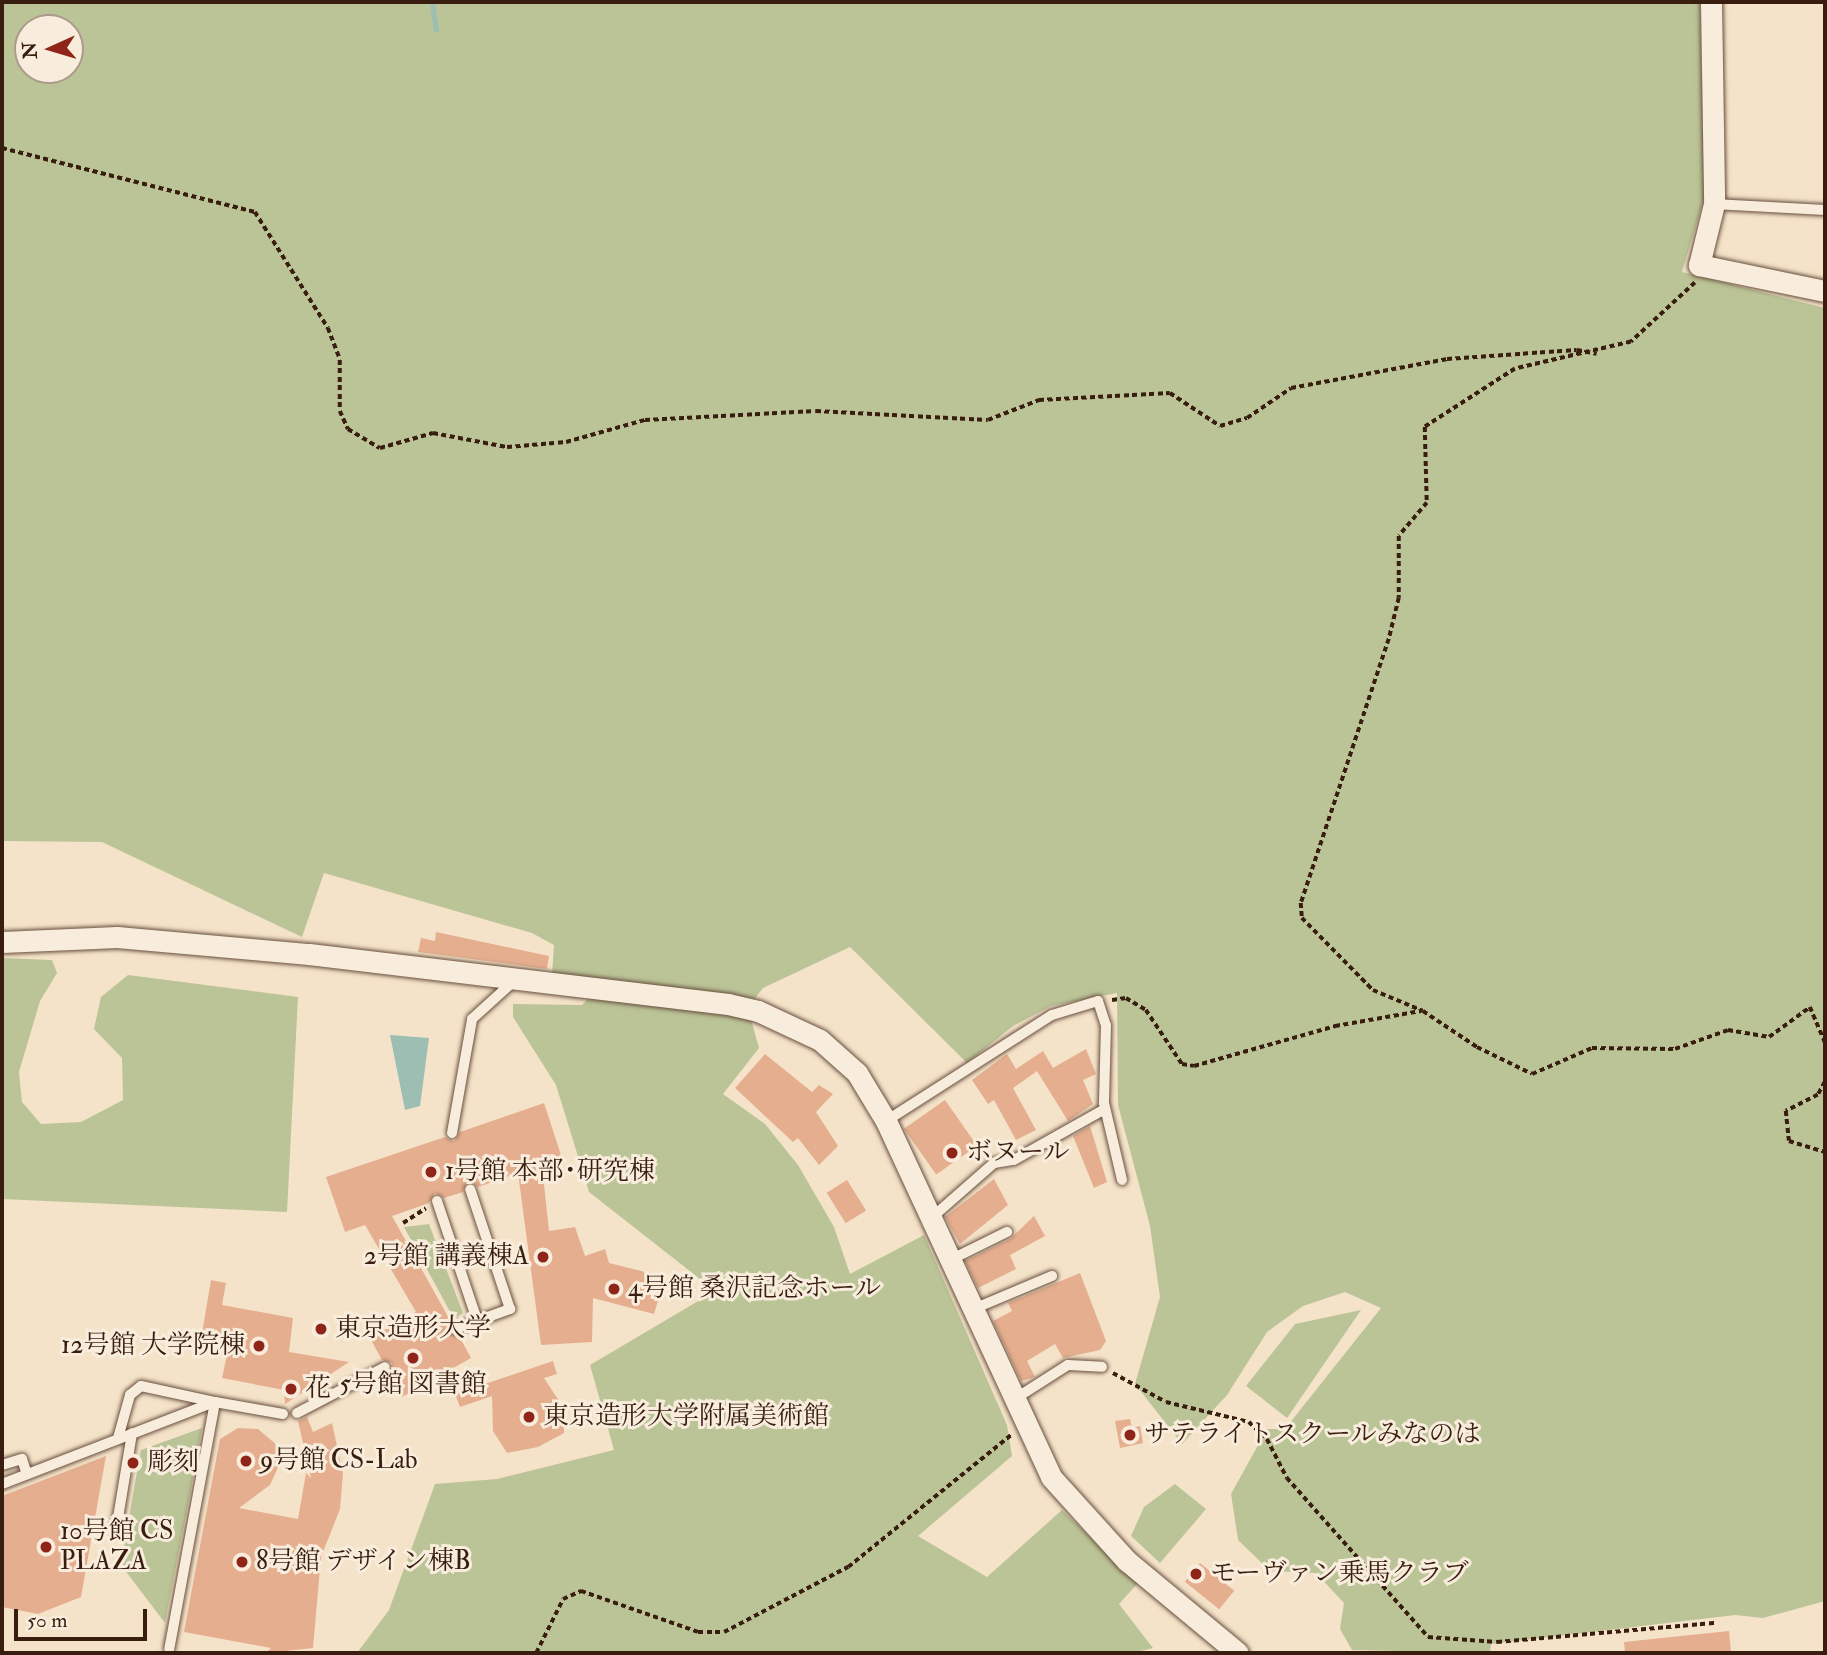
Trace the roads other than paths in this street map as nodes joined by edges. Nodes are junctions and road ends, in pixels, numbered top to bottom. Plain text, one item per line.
1 (1711, 2) edge
2 (1714, 204) junction
3 (1825, 211) edge
4 (1825, 291) edge
5 (2, 942) edge
6 (515, 980) junction
7 (1105, 1109) junction
8 (886, 1121) junction
9 (452, 1133) dead end
10 (1122, 1180) dead end
11 (470, 1189) dead end
12 (432, 1204) road end
13 (929, 1220) junction
14 (1007, 1232) dead end
15 (948, 1261) junction
16 (1052, 1276) dead end
17 (968, 1311) junction
18 (477, 1320) junction
19 (455, 1329) dead end
20 (385, 1367) dead end
21 (1102, 1367) road end
22 (215, 1402) junction
23 (1011, 1402) junction
24 (297, 1413) dead end
25 (282, 1414) dead end
26 (132, 1433) junction
27 (118, 1438) junction
28 (2, 1465) edge
29 (26, 1471) junction
30 (2, 1484) edge
31 (116, 1530) dead end
32 (169, 1648) dead end
33 (1238, 1653) edge

1 - 2 street
2 - 3 lane
2 - 4 street
5 - 6 street
6 - 8 street
6 - 9 lane
7 - 8 lane
7 - 10 lane
7 - 13 lane
8 - 13 street
11 - 18 lane
12 - 18 lane
13 - 15 street
14 - 15 lane
15 - 17 street
16 - 17 lane
17 - 23 street
18 - 19 lane
20 - 24 lane
21 - 23 lane
22 - 25 lane
22 - 26 lane
22 - 27 lane
22 - 32 lane
23 - 33 street
26 - 27 lane
26 - 31 lane
27 - 29 lane
28 - 29 lane
29 - 30 lane

